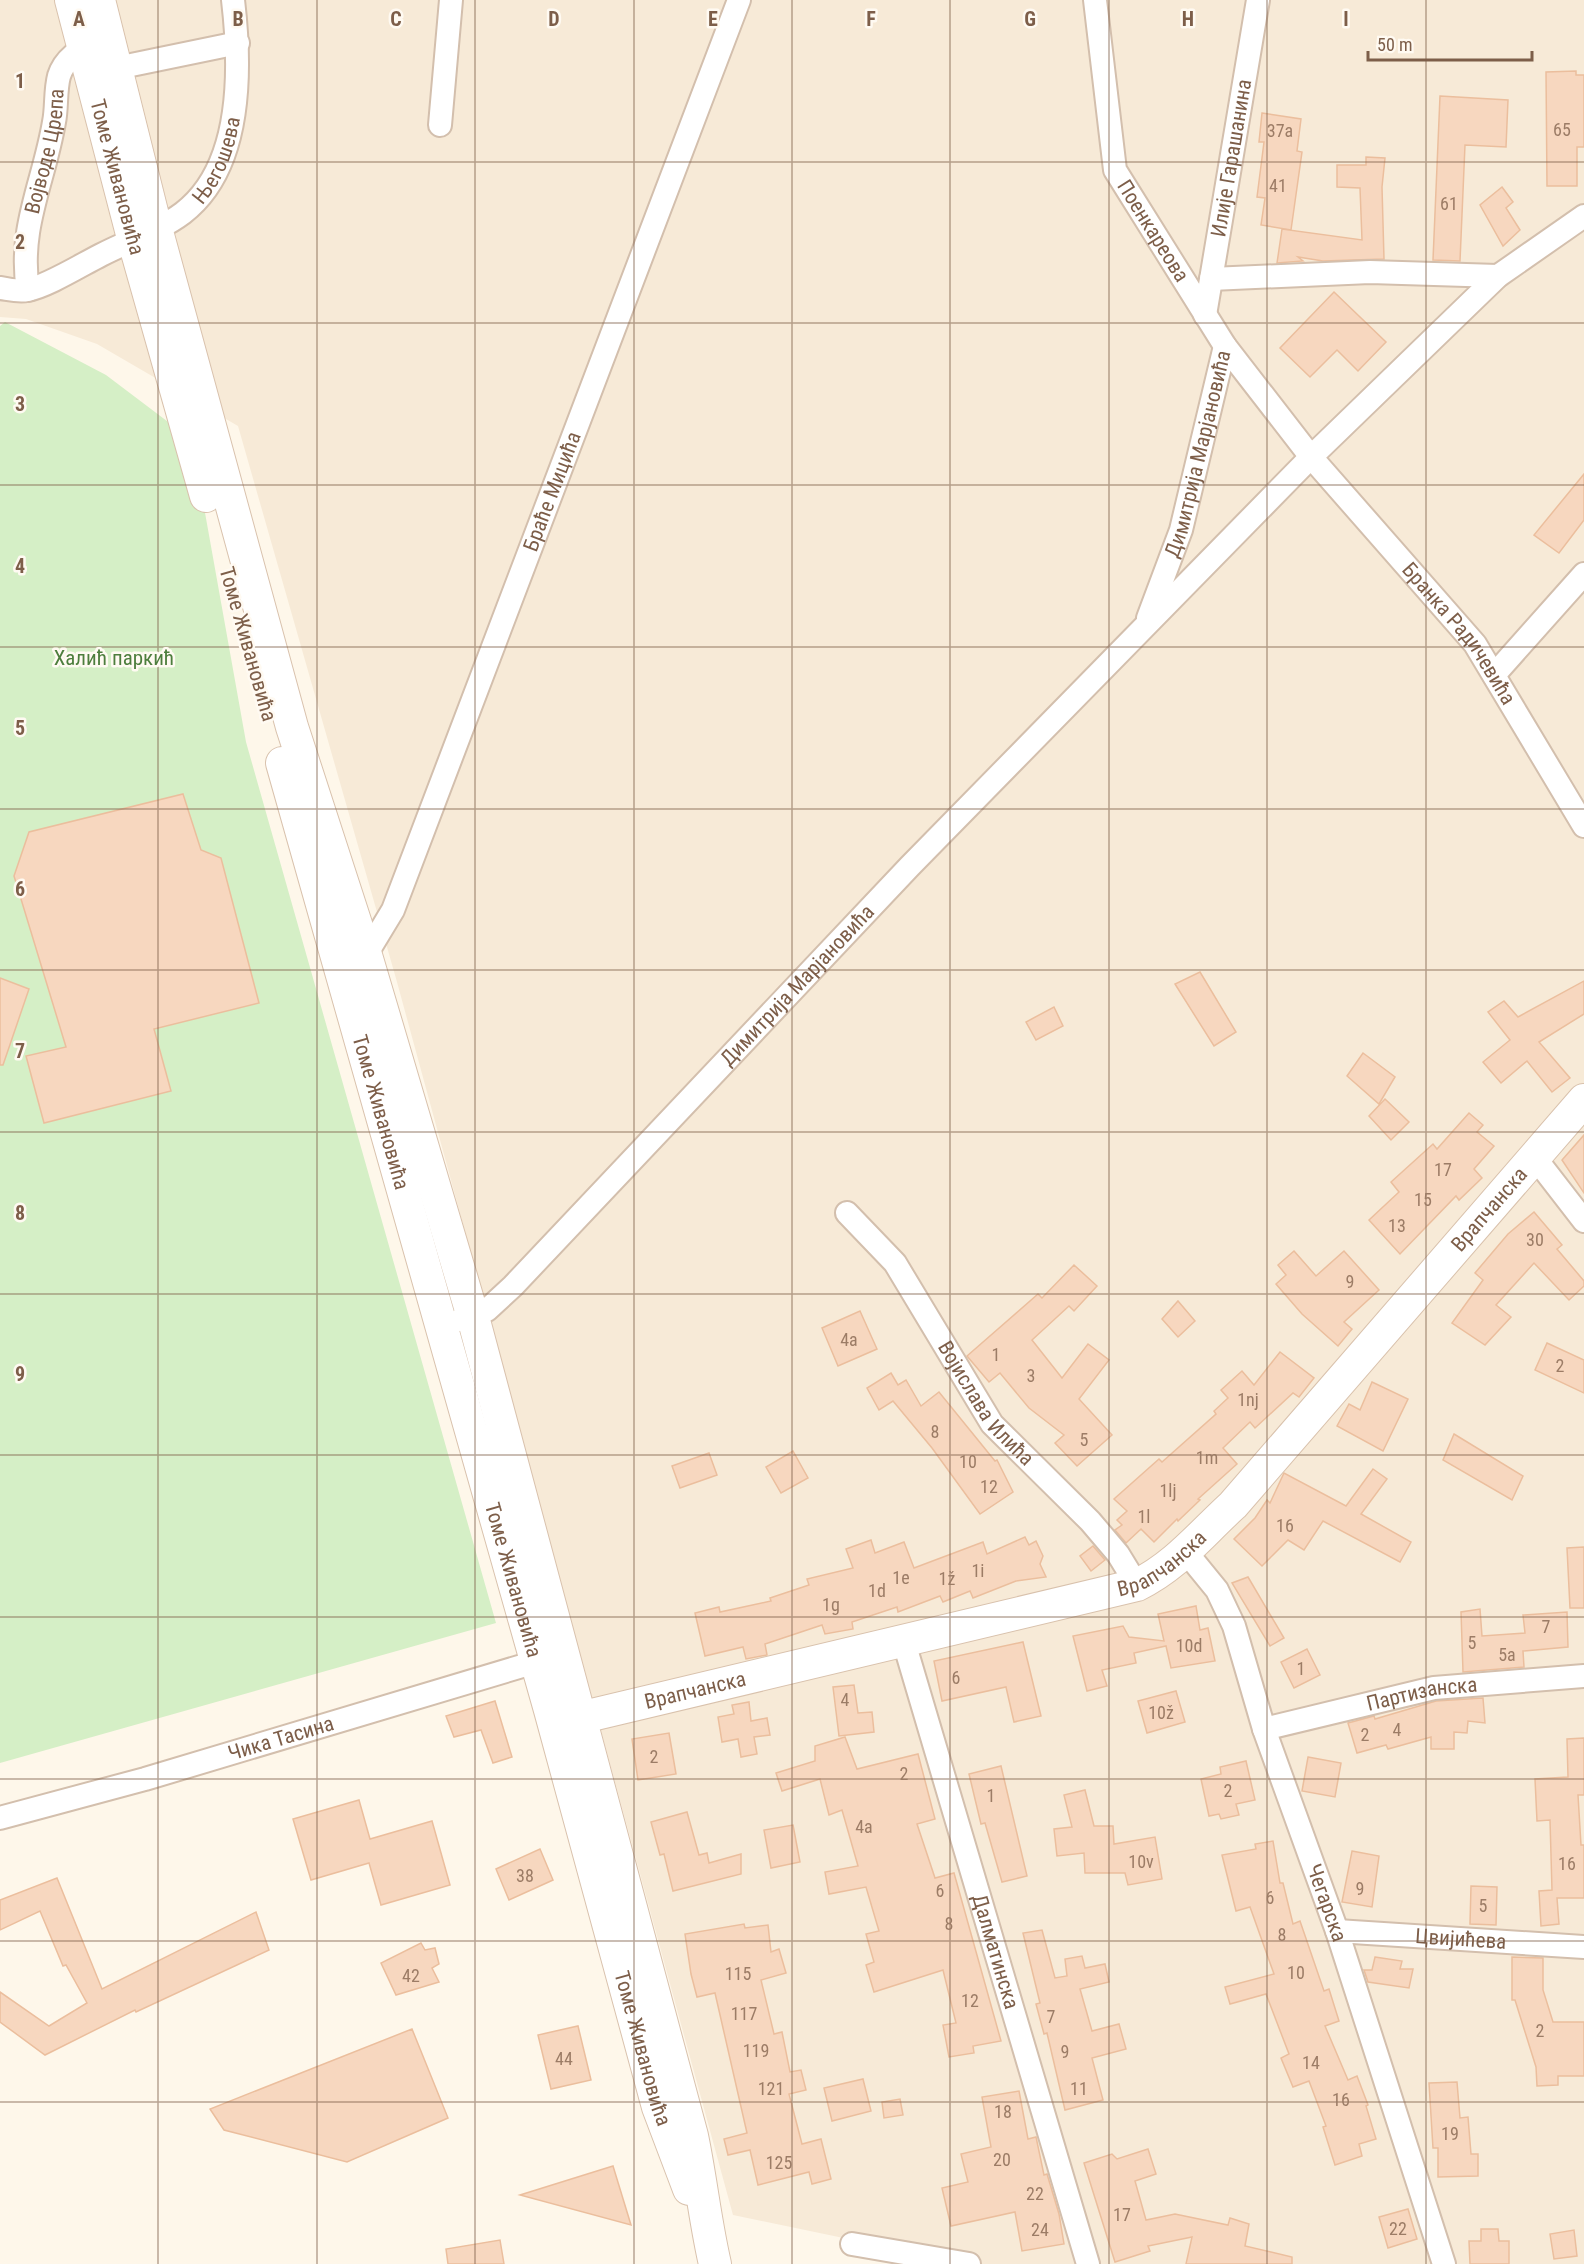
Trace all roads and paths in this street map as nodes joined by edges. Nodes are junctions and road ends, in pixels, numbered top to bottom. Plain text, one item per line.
1 (71, 0) edge
2 (99, 0) edge
3 (233, 0) edge
4 (451, 0) edge
5 (739, 0) edge
6 (1095, 0) edge
7 (1258, 0) edge
8 (238, 43) junction
9 (100, 57) junction
10 (440, 125) dead end
11 (1584, 216) edge
12 (145, 233) junction
13 (1497, 276) junction
14 (1211, 279) junction
15 (0, 288) edge
16 (28, 290) junction
17 (1205, 315) junction
18 (1225, 346) junction
19 (1311, 457) junction
20 (1584, 574) edge
21 (1145, 626) junction
22 (1494, 675) junction
23 (1584, 826) edge
24 (351, 957) junction
25 (1584, 1100) edge
26 (1536, 1159) junction
27 (847, 1213) dead end
28 (1584, 1221) edge
29 (473, 1317) junction
30 (441, 1325) junction
31 (1186, 1552) junction
32 (1137, 1585) junction
33 (903, 1639) junction
34 (549, 1658) junction
35 (1584, 1676) edge
36 (566, 1720) junction
37 (1264, 1728) junction
38 (0, 1818) edge
39 (1337, 1930) junction
40 (1584, 1947) edge
41 (852, 2244) dead end
42 (714, 2264) edge
43 (969, 2264) edge
44 (1088, 2264) edge
45 (1444, 2264) edge

1 - 9 main road, Томе Живановића
2 - 9 main road, Томе Живановића
3 - 8 street, Његошева
4 - 10 street
5 - 24 street, Браће Мицића
6 - 17 street, Поенкареова
7 - 14 street, Илије Гарашанина
8 - 9 street
8 - 12 street, Његошева
9 - 12 main road, Томе Живановића
9 - 16 street, Војводе Црепа
11 - 13 street, Димитрија Марјановића
12 - 16 street, Његошева
12 - 24 main road, Томе Живановића
13 - 14 street
13 - 19 street, Димитрија Марјановића
14 - 17 street, Илије Гарашанина
15 - 16 street
17 - 18 street, Поенкареова
18 - 19 street, Димитрија Марјановића
18 - 21 street, Димитрија Марјановића
19 - 21 street, Димитрија Марјановића
19 - 22 street, Бранка Радичевића
20 - 22 street
21 - 29 street, Димитрија Марјановића
22 - 23 street, Бранка Радичевића
24 - 29 main road, Томе Живановића
24 - 30 main road, Томе Живановића
25 - 26 main road, Врапчанска
26 - 28 street
26 - 31 main road, Врапчанска
27 - 32 street, Војислава Илића
29 - 30 street, Димитрија Марјановића
29 - 34 main road, Томе Живановића
30 - 34 main road, Томе Живановића
31 - 32 main road, Врапчанска
31 - 37 street, Чегарска
32 - 33 main road, Врапчанска
33 - 36 main road, Врапчанска
33 - 44 street, Далматинска
34 - 36 main road, Томе Живановића
34 - 38 street, Чика Тасина
35 - 37 street, Партизанска
36 - 42 main road, Томе Живановића
37 - 39 street, Чегарска
39 - 40 street, Цвијићева
39 - 45 street, Чегарска
41 - 43 street

